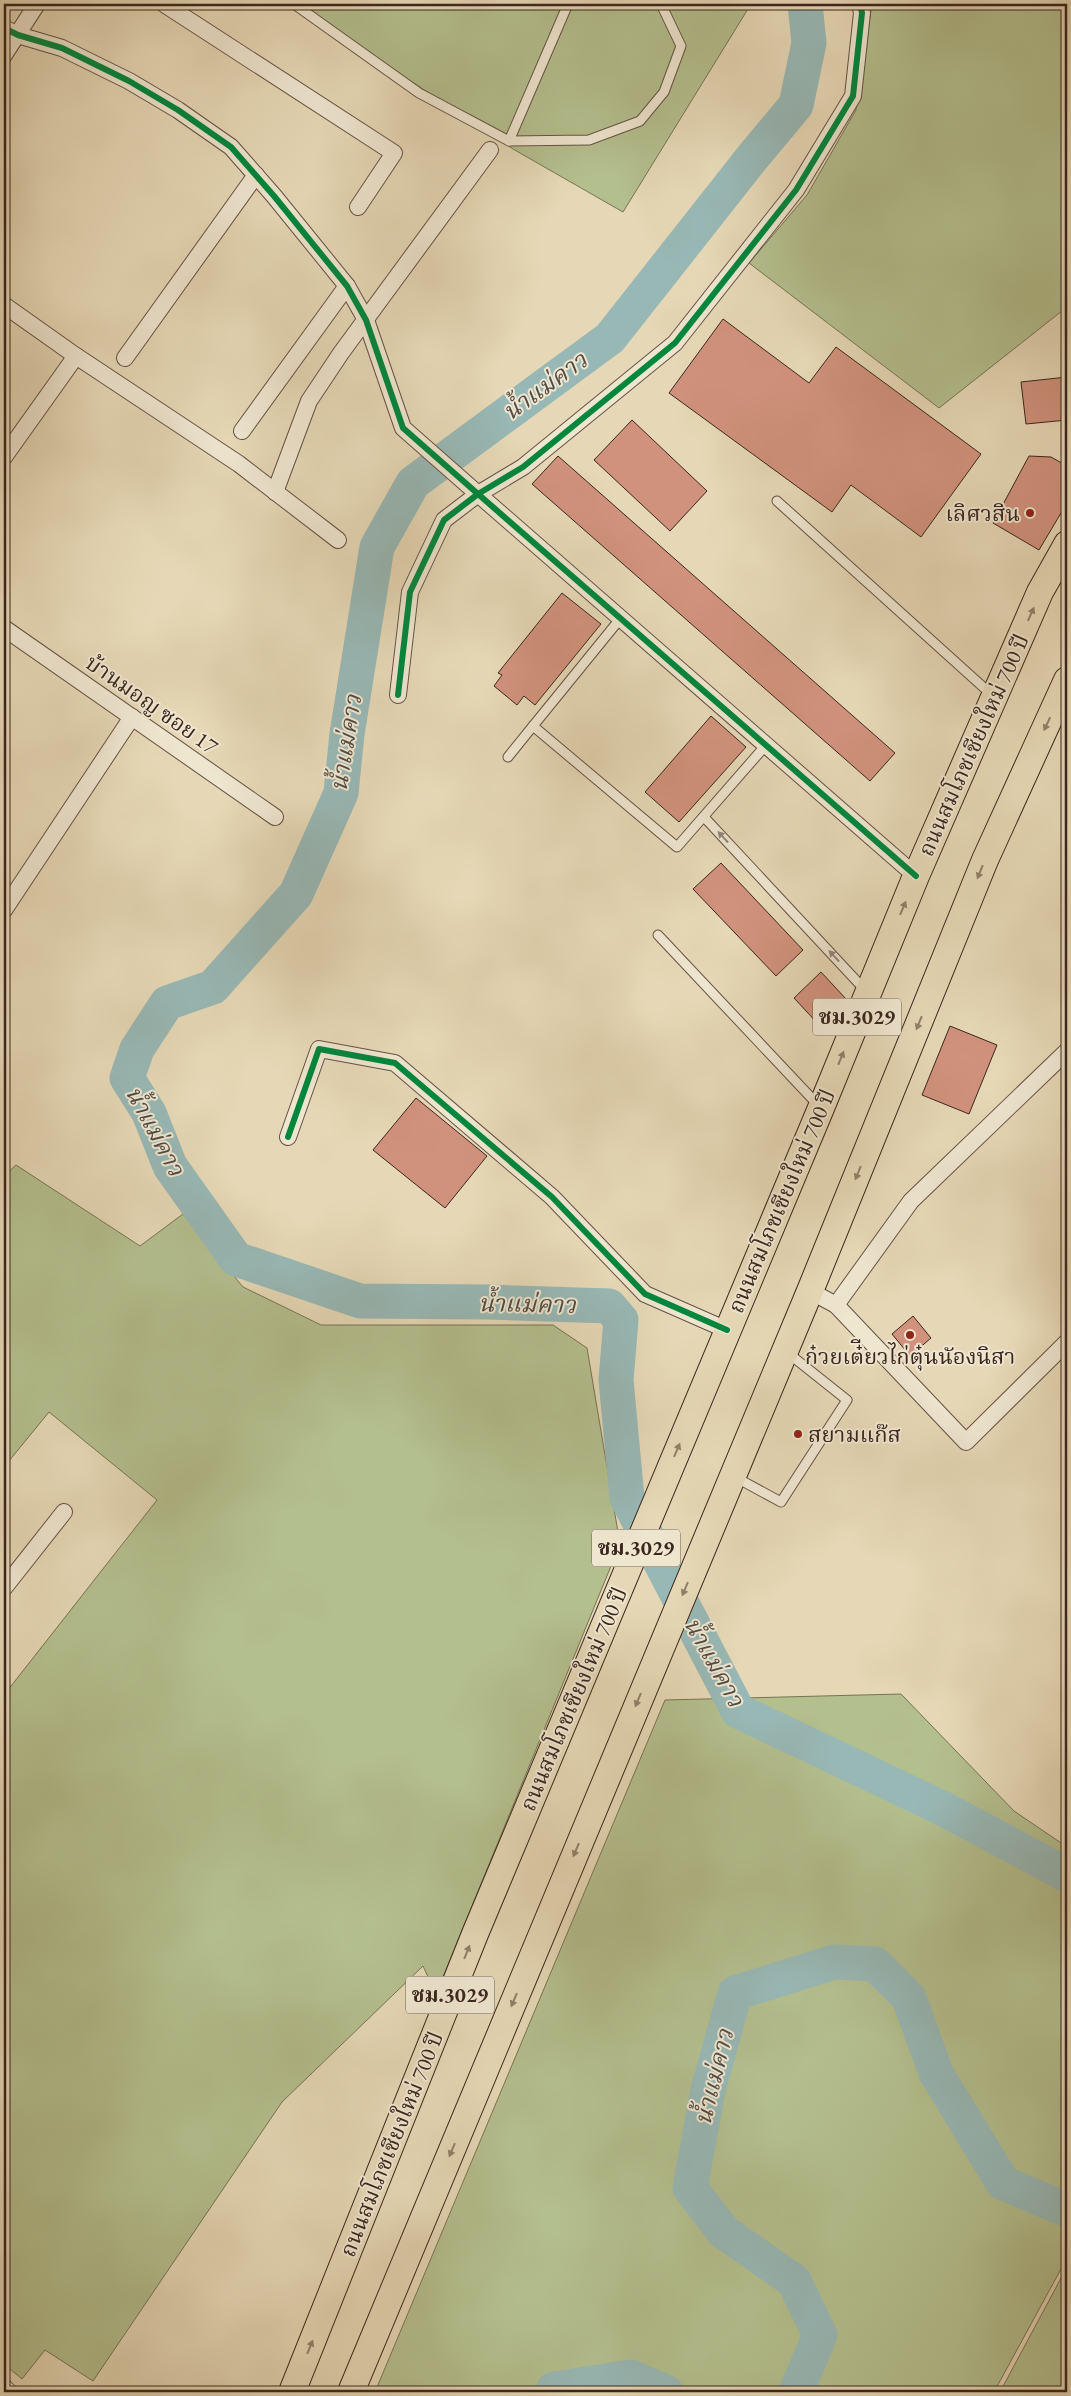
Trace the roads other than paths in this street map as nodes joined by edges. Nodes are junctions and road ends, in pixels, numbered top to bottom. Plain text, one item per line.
1 (37, 4) edge
2 (164, 4) edge
3 (294, 4) edge
4 (568, 4) edge
5 (661, 4) edge
6 (860, 4) edge
7 (11, 32) edge
8 (4, 55) edge
9 (509, 142) junction
10 (490, 150) dead end
11 (256, 175) junction
12 (358, 207) dead end
13 (346, 286) junction
14 (4, 305) edge
15 (366, 320) junction
16 (76, 356) junction
17 (125, 358) dead end
18 (242, 431) dead end
19 (4, 457) edge
20 (275, 492) junction
21 (478, 494) junction
22 (777, 501) dead end
23 (338, 540) dead end
24 (1067, 544) edge
25 (620, 619) junction
26 (4, 628) edge
27 (1067, 680) edge
28 (398, 694) dead end
29 (994, 697) junction
30 (132, 717) junction
31 (533, 726) junction
32 (766, 745) junction
33 (508, 757) dead end
34 (275, 817) dead end
35 (704, 817) junction
36 (916, 876) junction
37 (4, 910) edge
38 (658, 935) dead end
39 (867, 992) junction
40 (1067, 1051) edge
41 (821, 1108) junction
42 (288, 1137) dead end
43 (810, 1291) junction
44 (836, 1305) junction
45 (726, 1330) junction
46 (1067, 1342) edge
47 (785, 1351) junction
48 (733, 1476) junction
49 (64, 1512) dead end
50 (4, 1588) edge
51 (4, 2387) edge
52 (9, 2392) edge
53 (292, 2392) edge
54 (351, 2392) edge

1 - 7 street
2 - 12 street
3 - 9 lane
4 - 9 lane
5 - 9 lane
6 - 21 street
7 - 8 street
7 - 11 street
10 - 15 street
11 - 13 street
11 - 17 street
13 - 15 street
13 - 18 street
14 - 16 street
15 - 20 street
15 - 21 street
16 - 19 street
16 - 20 street
20 - 23 street
21 - 25 street
21 - 28 street
22 - 29 lane
29 -> 24 main road, ถนนสมโภชเชียงใหม่ 700 ปี / ชม.3029
25 - 31 lane
25 - 32 street
26 - 30 street, บ้านมอญ ซอย 17
27 -> 43 main road, ชม.3029
29 - 36 main road, ถนนสมโภชเชียงใหม่ 700 ปี / ชม.3029
30 - 34 street, บ้านมอญ ซอย 17
30 - 37 street
31 - 33 lane
31 - 35 lane
32 - 35 lane
32 - 36 street
39 -> 35 lane
39 -> 36 main road, ถนนสมโภชเชียงใหม่ 700 ปี / ชม.3029
38 - 41 lane
41 -> 39 main road, ถนนสมโภชเชียงใหม่ 700 ปี / ชม.3029
40 - 44 street
41 - 45 main road, ถนนสมโภชเชียงใหม่ 700 ปี / ชม.3029
42 - 45 street
43 - 44 street
43 - 47 main road, ชม.3029
44 - 46 street
53 -> 45 main road, ถนนสมโภชเชียงใหม่ 700 ปี / ชม.3029
47 - 48 main road, ชม.3029
47 - 48 lane
48 -> 54 main road, ชม.3029
49 - 50 street
51 - 52 street

